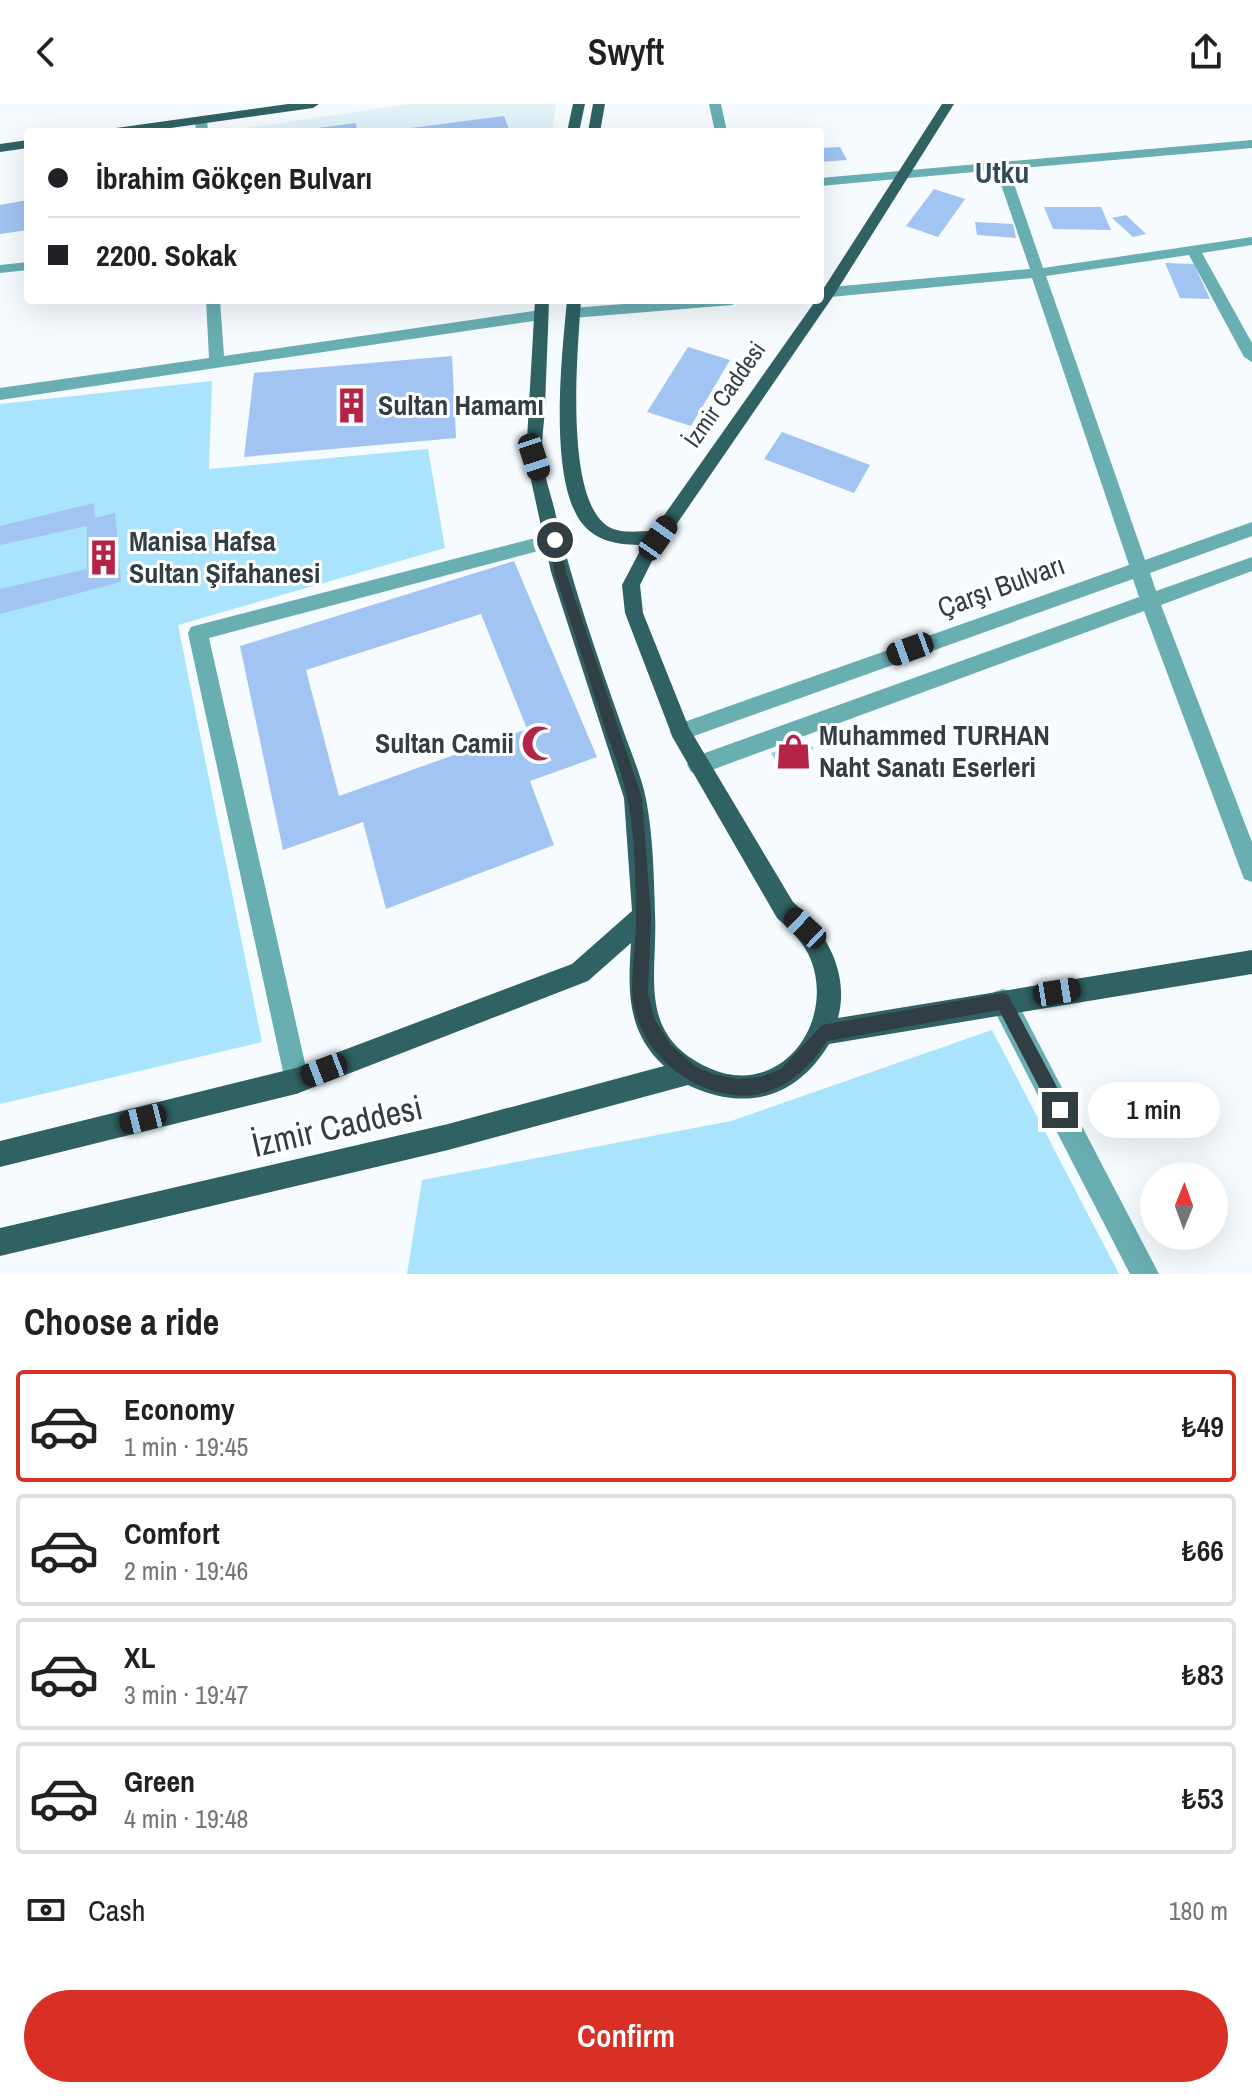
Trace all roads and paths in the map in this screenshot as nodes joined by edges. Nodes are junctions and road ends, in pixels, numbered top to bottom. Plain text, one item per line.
1 (313, 104) edge
2 (579, 104) edge
3 (599, 104) edge
4 (715, 104) edge
5 (948, 104) edge
6 (201, 126) edge
7 (173, 128) edge
8 (574, 128) edge
9 (595, 128) edge
10 (720, 128) edge
11 (1252, 144) edge
12 (24, 145) edge
13 (0, 148) edge
14 (1001, 165) junction
15 (904, 175) junction
16 (824, 182) edge
17 (1252, 241) edge
18 (1194, 250) junction
19 (24, 266) edge
20 (0, 269) edge
21 (1039, 273) junction
22 (824, 292) edge
23 (213, 304) edge
24 (641, 304) edge
25 (816, 304) edge
26 (541, 307) edge
27 (573, 307) edge
28 (1252, 357) edge
29 (217, 363) junction
30 (0, 394) edge
31 (1252, 529) edge
32 (555, 540) junction
33 (652, 545) junction
34 (1252, 564) edge
35 (1140, 566) junction
36 (1150, 601) junction
37 (680, 732) junction
38 (698, 765) junction
39 (1252, 871) edge
40 (644, 916) junction
41 (1252, 962) edge
42 (1003, 1001) junction
43 (822, 1033) junction
44 (689, 1072) junction
45 (296, 1081) junction
46 (0, 1154) edge
47 (0, 1242) edge
48 (0, 1250) edge
49 (1145, 1274) edge

1 - 6 main road
2 - 8 main road
3 - 9 main road
4 - 10 street
5 - 15 main road, İzmir Caddesi
6 - 7 main road
11 - 14 street
12 - 13 main road
14 - 15 street
14 - 21 street
15 - 16 street
15 - 22 main road, İzmir Caddesi
17 - 18 street
18 - 21 street
18 - 28 street
19 - 20 street
21 - 22 street
21 - 35 street
23 - 29 street
24 - 27 street
25 - 33 main road, İzmir Caddesi
26 - 27 main road
26 - 29 street
26 - 32 main road
27 - 33 main road
29 - 30 street
31 - 35 street, Çarşı Bulvarı
32 - 40 main road
32 - 45 street
33 - 37 main road, İzmir Caddesi
34 - 36 street
35 - 36 street
35 - 37 street, Çarşı Bulvarı
36 - 38 street
36 - 39 street
37 - 38 main road, İzmir Caddesi
38 - 43 main road, İzmir Caddesi
40 - 44 main road
40 - 45 main road, İzmir Caddesi
41 - 42 main road
42 - 43 main road
42 - 49 street
43 - 44 main road
44 - 47 main road, İzmir Caddesi
45 - 46 main road, İzmir Caddesi
47 - 48 street

